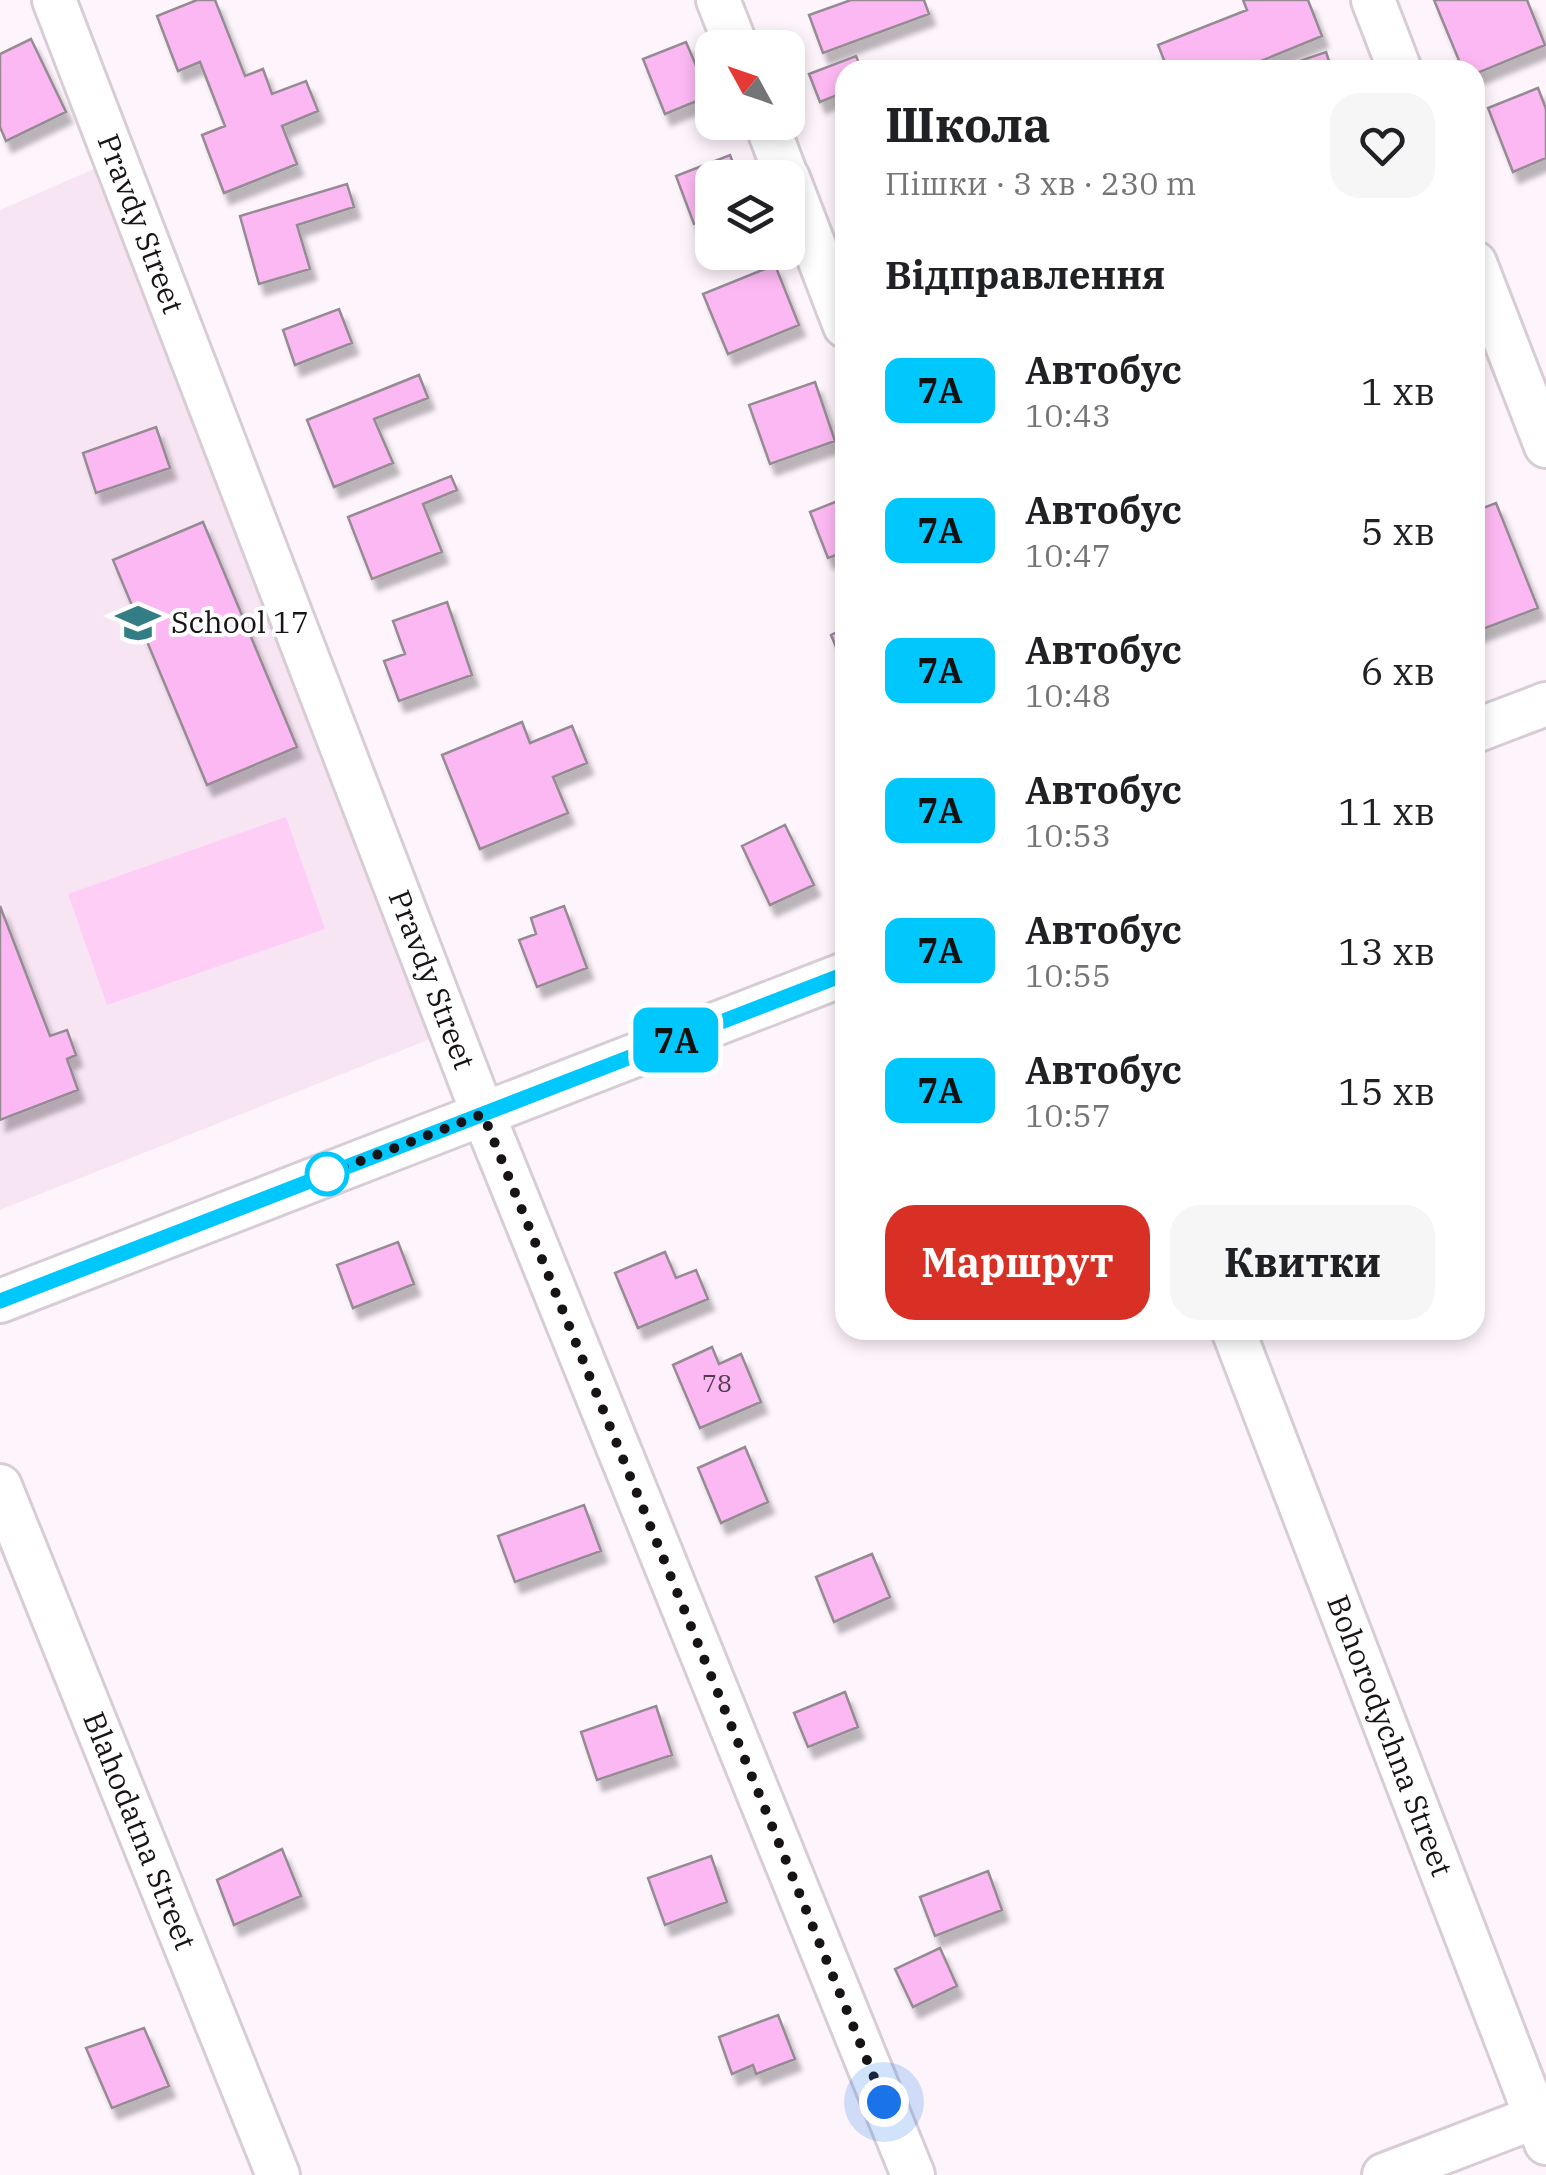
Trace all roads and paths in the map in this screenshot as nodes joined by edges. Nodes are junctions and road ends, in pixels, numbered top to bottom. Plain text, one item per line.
1 (54, 0) edge
2 (718, 0) edge
3 (1373, 0) edge
4 (730, 30) edge
5 (1396, 60) edge
6 (805, 224) edge
7 (1485, 289) edge
8 (835, 300) edge
9 (1546, 446) edge
10 (1546, 704) edge
11 (1485, 727) edge
12 (835, 978) edge
13 (483, 1114) junction
14 (0, 1301) edge
15 (1237, 1340) edge
16 (0, 1486) edge
17 (1543, 2124) edge
18 (278, 2175) edge
19 (914, 2175) edge
20 (1384, 2175) edge

1 - 13 street, Pravdy Street
2 - 4 street
3 - 5 street
6 - 8 street
7 - 9 street
10 - 11 street
12 - 13 street
13 - 14 street
13 - 19 street, Pravdy Street
15 - 17 street, Bohorodychna Street
16 - 18 street, Blahodatna Street
17 - 20 street

